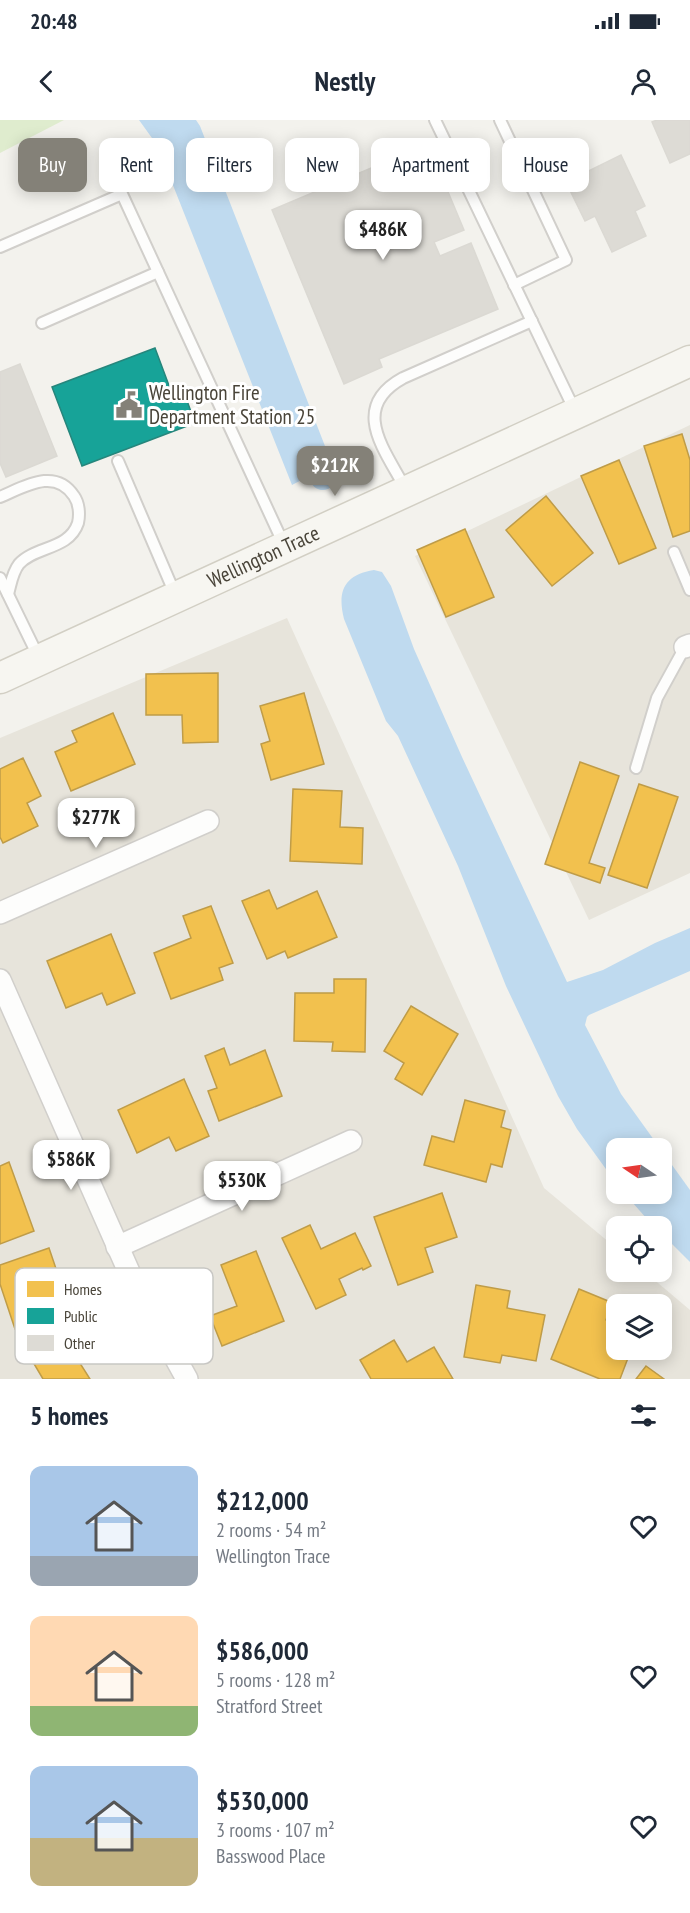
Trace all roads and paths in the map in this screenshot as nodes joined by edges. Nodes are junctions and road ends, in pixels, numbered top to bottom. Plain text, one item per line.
1 (435, 120) edge
2 (500, 120) edge
3 (0, 247) edge
4 (158, 272) junction
5 (514, 285) junction
6 (532, 321) junction
7 (42, 323) dead end
8 (690, 361) edge
9 (576, 413) junction
10 (118, 461) dead end
11 (406, 491) junction
12 (0, 497) edge
13 (285, 547) junction
14 (674, 552) dead end
15 (0, 579) edge
16 (690, 591) edge
17 (8, 594) junction
18 (176, 597) junction
19 (687, 646) edge
20 (40, 661) junction
21 (0, 678) edge
22 (636, 768) dead end
23 (208, 821) dead end
24 (0, 913) edge
25 (0, 980) edge
26 (351, 1141) dead end
27 (117, 1247) junction
28 (127, 1268) edge
29 (179, 1364) edge
30 (187, 1379) edge

1 - 5 lane
2 - 5 lane
3 - 4 lane
4 - 7 lane
4 - 13 lane
5 - 6 lane
6 - 9 lane
6 - 11 lane
8 - 9 street, Wellington Trace
9 - 11 street, Wellington Trace
10 - 18 lane
11 - 13 street, Wellington Trace
12 - 17 lane
13 - 18 street, Wellington Trace
14 - 16 lane
15 - 17 lane
17 - 20 lane
18 - 20 street, Wellington Trace
19 - 22 lane
20 - 21 street, Wellington Trace
23 - 24 street
25 - 27 street
26 - 27 street
27 - 28 street
29 - 30 street

